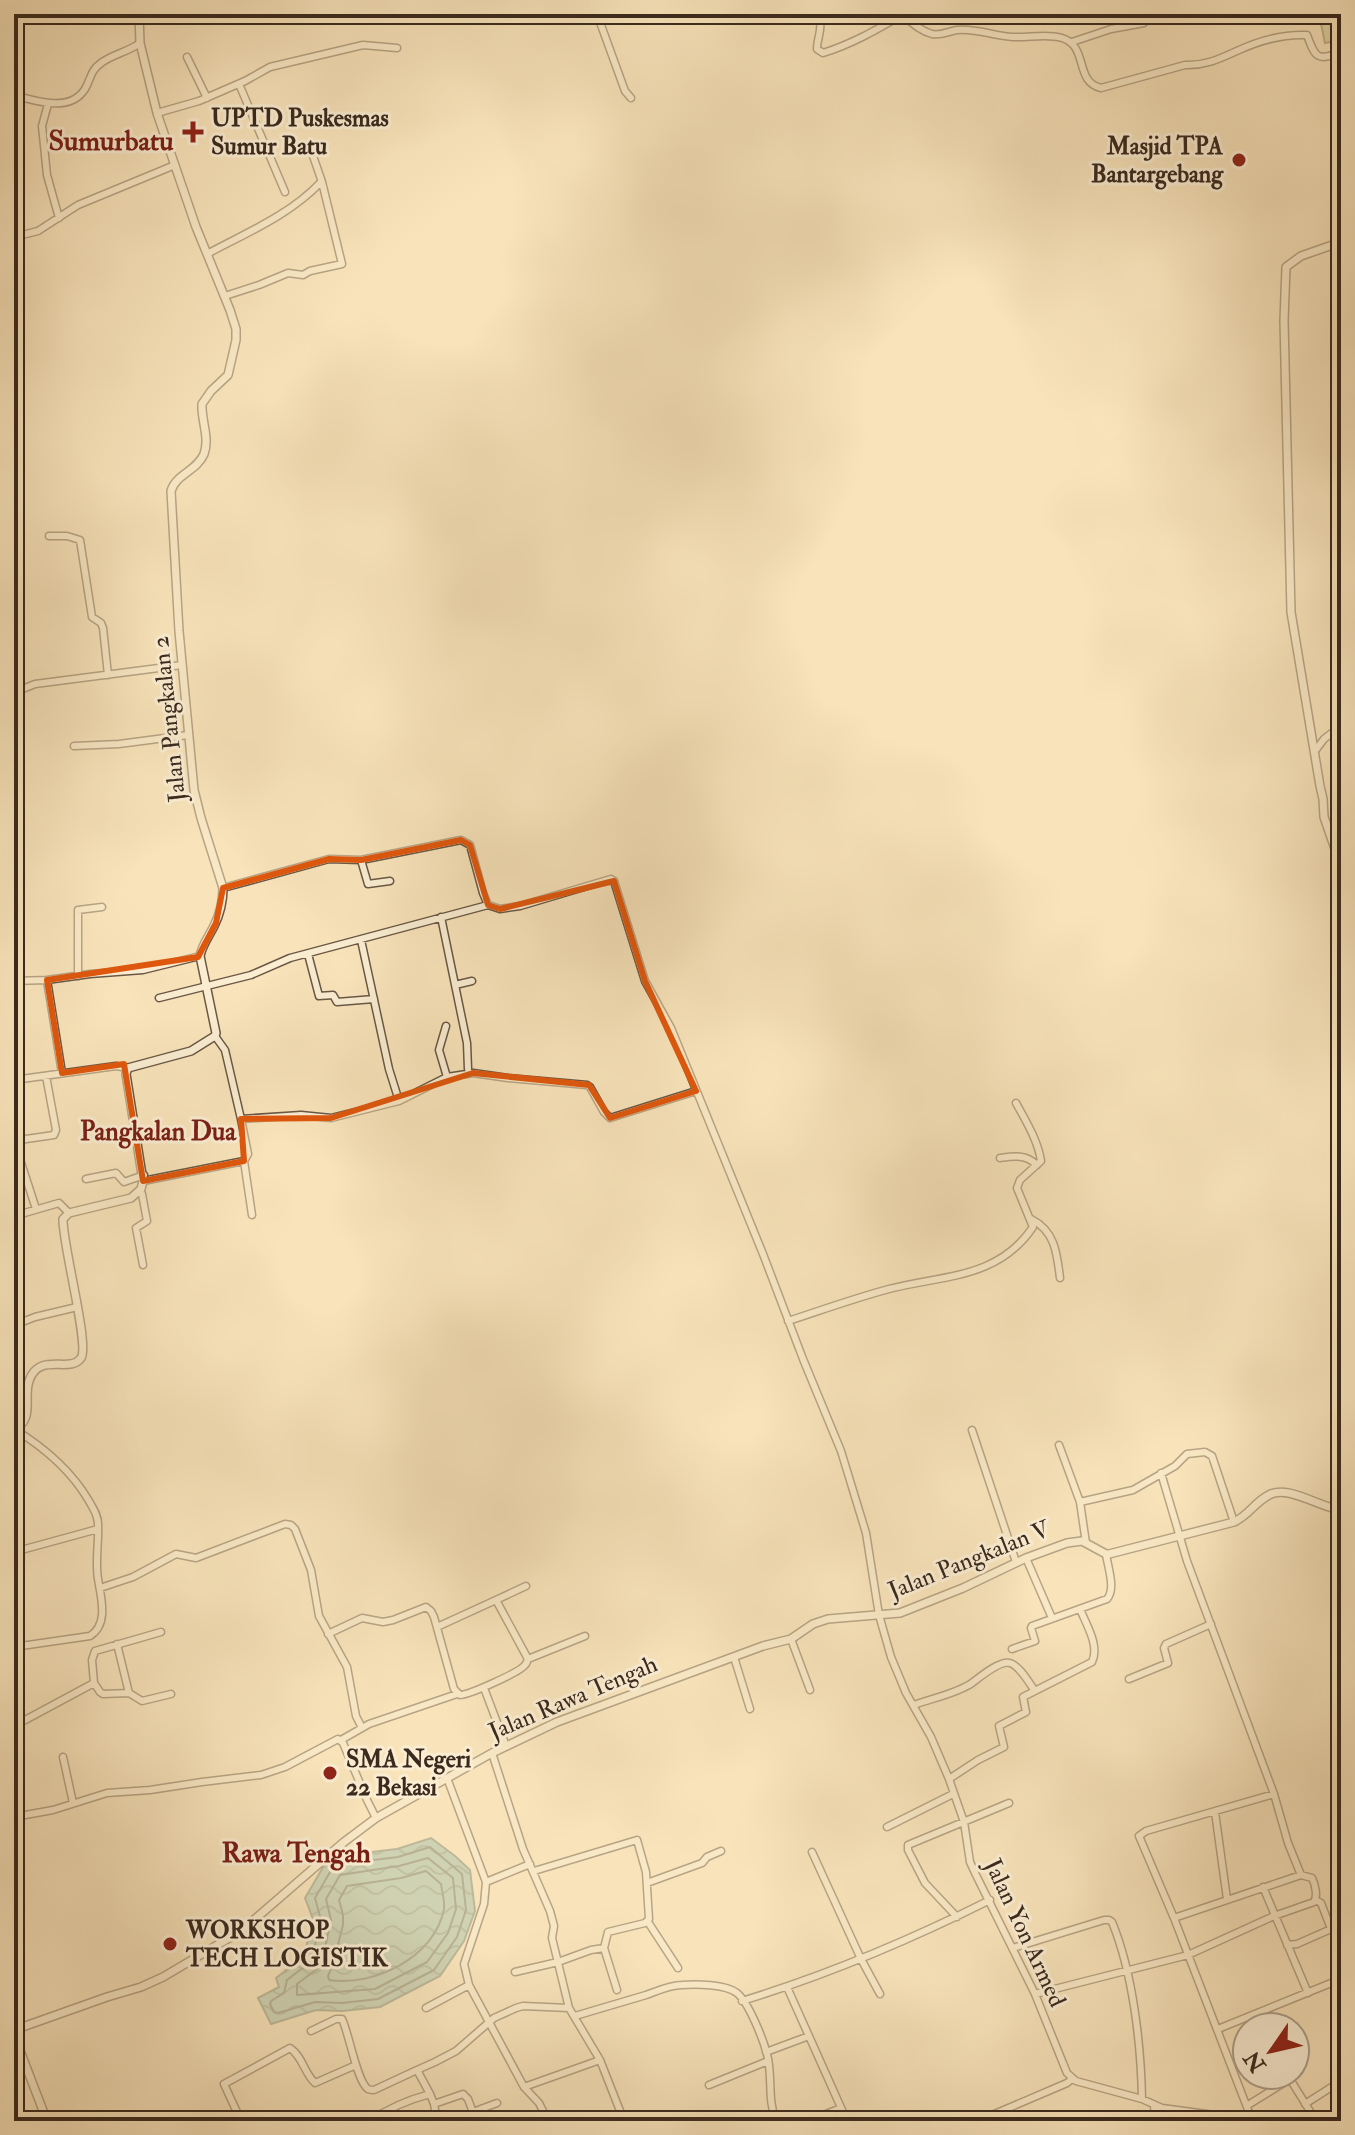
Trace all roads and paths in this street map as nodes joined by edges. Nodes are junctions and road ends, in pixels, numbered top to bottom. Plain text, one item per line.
1 (139, 14) edge
2 (597, 14) edge
3 (901, 14) edge
4 (820, 21) dead end
5 (1144, 23) dead end
6 (1072, 42) junction
7 (140, 43) junction
8 (397, 48) dead end
9 (1341, 52) edge
10 (187, 57) dead end
11 (239, 84) junction
12 (14, 95) edge
13 (207, 98) junction
14 (631, 98) dead end
15 (48, 104) junction
16 (157, 113) junction
17 (312, 153) dead end
18 (175, 165) junction
19 (322, 182) junction
20 (285, 192) dead end
21 (59, 218) junction
22 (14, 237) edge
23 (1341, 242) edge
24 (207, 254) junction
25 (225, 296) junction
26 (49, 536) dead end
27 (182, 665) junction
28 (108, 675) junction
29 (20, 690) dead end
30 (1341, 726) edge
31 (188, 735) junction
32 (74, 746) dead end
33 (1315, 751) junction
34 (361, 860) junction
35 (1341, 866) edge
36 (390, 881) dead end
37 (223, 888) junction
38 (488, 905) junction
39 (102, 907) dead end
40 (441, 917) junction
41 (361, 940) junction
42 (308, 954) junction
43 (200, 956) junction
44 (78, 976) junction
45 (47, 980) junction
46 (14, 981) edge
47 (472, 981) dead end
48 (455, 985) junction
49 (207, 987) junction
50 (159, 998) dead end
51 (374, 999) junction
52 (446, 1026) dead end
53 (215, 1036) junction
54 (128, 1068) junction
55 (468, 1069) dead end
56 (62, 1073) junction
57 (46, 1076) junction
58 (447, 1077) junction
59 (14, 1080) edge
60 (696, 1091) junction
61 (399, 1101) junction
62 (1016, 1103) dead end
63 (18, 1111) dead end
64 (241, 1119) junction
65 (14, 1138) edge
66 (1000, 1158) dead end
67 (244, 1161) junction
68 (1037, 1165) junction
69 (26, 1178) junction
70 (143, 1178) junction
71 (86, 1179) dead end
72 (14, 1181) edge
73 (138, 1192) junction
74 (36, 1209) junction
75 (69, 1213) junction
76 (252, 1215) dead end
77 (14, 1216) edge
78 (1031, 1219) junction
79 (143, 1265) dead end
80 (1060, 1278) dead end
81 (77, 1307) junction
82 (788, 1321) junction
83 (17, 1324) dead end
84 (14, 1429) edge
85 (972, 1430) dead end
86 (1059, 1445) dead end
87 (1161, 1473) junction
88 (1080, 1502) junction
89 (1341, 1510) edge
90 (1234, 1522) junction
91 (98, 1529) junction
92 (1179, 1537) junction
93 (1086, 1543) junction
94 (14, 1552) edge
95 (1106, 1554) junction
96 (1026, 1558) junction
97 (1016, 1562) junction
98 (526, 1586) dead end
99 (100, 1588) junction
100 (496, 1600) junction
101 (1080, 1609) junction
102 (879, 1615) junction
103 (1052, 1618) junction
104 (1211, 1624) junction
105 (437, 1627) junction
106 (161, 1632) dead end
107 (328, 1634) junction
108 (585, 1636) dead end
109 (791, 1639) junction
110 (117, 1644) junction
111 (14, 1647) edge
112 (1012, 1649) dead end
113 (734, 1657) junction
114 (528, 1659) junction
115 (1129, 1679) dead end
116 (94, 1683) junction
117 (484, 1688) junction
118 (810, 1690) dead end
119 (1035, 1691) junction
120 (129, 1693) junction
121 (171, 1694) dead end
122 (457, 1694) junction
123 (914, 1705) junction
124 (750, 1709) dead end
125 (14, 1726) edge
126 (362, 1728) junction
127 (341, 1740) junction
128 (506, 1746) junction
129 (492, 1753) junction
130 (63, 1757) dead end
131 (447, 1778) junction
132 (949, 1779) junction
133 (953, 1794) junction
134 (1274, 1794) junction
135 (73, 1803) junction
136 (1009, 1803) dead end
137 (1215, 1812) junction
138 (14, 1817) edge
139 (376, 1818) junction
140 (964, 1822) junction
141 (887, 1827) dead end
142 (721, 1851) dead end
143 (812, 1852) dead end
144 (532, 1868) junction
145 (1301, 1875) junction
146 (486, 1882) junction
147 (647, 1883) junction
148 (1263, 1887) junction
149 (1227, 1899) junction
150 (990, 1900) junction
151 (1316, 1900) junction
152 (1274, 1916) junction
153 (957, 1917) junction
154 (1174, 1918) junction
155 (648, 1922) junction
156 (1287, 1945) junction
157 (604, 1948) junction
158 (1013, 1948) junction
159 (1188, 1955) junction
160 (861, 1959) junction
161 (558, 1962) junction
162 (678, 1968) dead end
163 (1126, 1971) junction
164 (515, 1972) dead end
165 (1341, 1979) edge
166 (469, 1985) junction
167 (787, 1987) junction
168 (617, 1990) dead end
169 (1308, 1993) junction
170 (880, 1994) dead end
171 (1035, 1994) junction
172 (742, 2001) junction
173 (426, 2008) dead end
174 (569, 2008) junction
175 (1266, 2011) edge
176 (575, 2016) junction
177 (489, 2022) junction
178 (1231, 2024) edge
179 (1218, 2029) junction
180 (311, 2031) dead end
181 (14, 2032) edge
182 (809, 2036) junction
183 (766, 2052) junction
184 (600, 2060) junction
185 (768, 2061) junction
186 (356, 2065) junction
187 (417, 2070) junction
188 (1072, 2079) junction
189 (1338, 2083) edge
190 (709, 2085) dead end
191 (524, 2087) junction
192 (430, 2094) junction
193 (1341, 2095) edge
194 (1142, 2099) junction
195 (497, 2103) dead end
196 (434, 2104) junction
197 (1305, 2104) junction
198 (1154, 2105) junction
199 (1248, 2105) junction
200 (841, 2108) junction
201 (473, 2112) junction
202 (773, 2113) junction
203 (1250, 2115) junction
204 (47, 2121) edge
205 (241, 2121) edge
206 (370, 2121) edge
207 (437, 2121) edge
208 (476, 2121) edge
209 (548, 2121) edge
210 (624, 2121) edge
211 (749, 2121) edge
212 (776, 2121) edge
213 (809, 2121) edge
214 (847, 2121) edge
215 (978, 2121) edge
216 (1155, 2121) edge
217 (1265, 2121) edge
218 (1316, 2121) edge

1 - 7 street
2 - 14 street
3 - 4 street
3 - 6 street
5 - 6 street
6 - 9 street
7 - 15 street
7 - 16 street
8 - 11 street
10 - 13 street
11 - 13 street
11 - 20 street
12 - 15 street
13 - 16 street
15 - 21 street
16 - 18 street
17 - 19 street
18 - 21 street
18 - 24 street
19 - 24 street
19 - 25 street
21 - 22 street
23 - 33 street
24 - 25 street
25 - 27 street, Jalan Pangkalan 2
26 - 28 street
27 - 28 street
27 - 31 street, Jalan Pangkalan 2
28 - 29 street
30 - 33 street
31 - 32 street
31 - 37 street, Jalan Pangkalan 2
33 - 35 street
34 - 36 street
34 - 37 street
34 - 38 street
37 - 43 street
38 - 40 street
38 - 60 street, Jalan Yon Armed
39 - 44 street
40 - 41 street
40 - 48 street
41 - 42 street
41 - 51 street
42 - 49 street
42 - 51 street
43 - 44 street
43 - 49 street
44 - 45 street
45 - 46 street
45 - 56 street
47 - 48 street
48 - 55 street
49 - 50 street
49 - 53 street
51 - 61 street
52 - 58 street
53 - 54 street
53 - 64 street
54 - 56 street
54 - 70 street
56 - 57 street
57 - 59 street
57 - 65 street
58 - 60 street
58 - 61 street
59 - 63 street
60 - 82 street, Jalan Yon Armed
61 - 64 street
62 - 68 street
64 - 67 street
65 - 69 street
66 - 68 street
67 - 70 street
67 - 76 street
68 - 78 street
69 - 72 street
69 - 74 street
70 - 71 street
70 - 73 street
73 - 75 street
73 - 79 street
74 - 75 street
74 - 77 street
75 - 81 street
78 - 80 street
78 - 82 street
81 - 83 street
81 - 84 street
82 - 102 street, Jalan Yon Armed
84 - 91 street
85 - 97 street
86 - 88 street
87 - 88 street
87 - 90 street
87 - 92 street
88 - 93 street
89 - 90 street
90 - 92 street
91 - 94 street
91 - 99 street
92 - 95 street
92 - 104 street
93 - 95 street, Jalan Pangkalan V
93 - 96 street, Jalan Pangkalan V
95 - 101 street
96 - 97 street, Jalan Pangkalan V
96 - 103 street
97 - 102 street, Jalan Pangkalan V
98 - 100 street
99 - 107 street
99 - 111 street
100 - 105 street
100 - 114 street
101 - 103 street
101 - 119 street
102 - 109 street, Jalan Rawa Tengah
102 - 123 street, Jalan Yon Armed
103 - 112 street
104 - 115 street
104 - 134 street
105 - 107 street
105 - 122 street
106 - 110 street
107 - 126 street
108 - 114 street
109 - 113 street, Jalan Rawa Tengah
109 - 118 street
110 - 116 street
110 - 120 street
113 - 124 street
113 - 128 street, Jalan Rawa Tengah
114 - 117 street
116 - 120 street
116 - 125 street
117 - 122 street
117 - 128 street
119 - 123 street
119 - 132 street
120 - 121 street
122 - 126 street
123 - 132 street, Jalan Yon Armed
126 - 127 street
127 - 135 street
127 - 139 street
128 - 129 street, Jalan Rawa Tengah
129 - 131 street, Jalan Rawa Tengah
129 - 144 street
130 - 135 street
131 - 139 street, Jalan Rawa Tengah
131 - 146 street
132 - 133 street, Jalan Yon Armed
133 - 140 street, Jalan Yon Armed
133 - 141 street
134 - 137 street
134 - 145 street
135 - 138 street
136 - 140 street
137 - 149 street
137 - 154 street
139 - 181 street, Jalan Rawa Tengah
140 - 150 street, Jalan Yon Armed
140 - 153 street
142 - 147 street
143 - 160 street
144 - 146 street
144 - 147 street
144 - 161 street
145 - 148 street
145 - 151 street
146 - 166 street
147 - 155 street
148 - 149 street
148 - 152 street
149 - 154 street
150 - 153 street
150 - 158 street, Jalan Yon Armed
151 - 152 street
151 - 156 street
152 - 156 street
152 - 159 street
153 - 160 street
154 - 159 street
155 - 157 street
155 - 162 street
156 - 169 street
157 - 161 street
157 - 168 street
158 - 163 street
158 - 171 street, Jalan Yon Armed
159 - 163 street
159 - 179 street
160 - 167 street
160 - 170 street
161 - 164 street
161 - 174 street
163 - 171 street
163 - 194 street
165 - 169 street
166 - 173 street
166 - 177 street
167 - 172 street
167 - 182 street
169 - 175 street
171 - 188 street, Jalan Yon Armed
172 - 176 street
172 - 183 street
174 - 176 street
174 - 177 street
176 - 184 street
177 - 187 street
177 - 191 street
178 - 179 street
179 - 199 street
180 - 186 street
181 - 204 street
182 - 183 street
182 - 200 street
183 - 185 street
184 - 191 street
184 - 210 street
185 - 190 street
185 - 202 street
186 - 187 street
186 - 205 street
187 - 192 street
188 - 194 street
188 - 215 street
189 - 193 street
189 - 197 street
191 - 209 street
192 - 196 street
192 - 206 street
194 - 198 street
195 - 201 street
196 - 201 street
196 - 207 street
197 - 199 street
197 - 218 street
198 - 203 street
198 - 216 street
199 - 203 street
200 - 213 street
200 - 214 street
201 - 208 street
202 - 211 street
202 - 212 street
203 - 217 street

